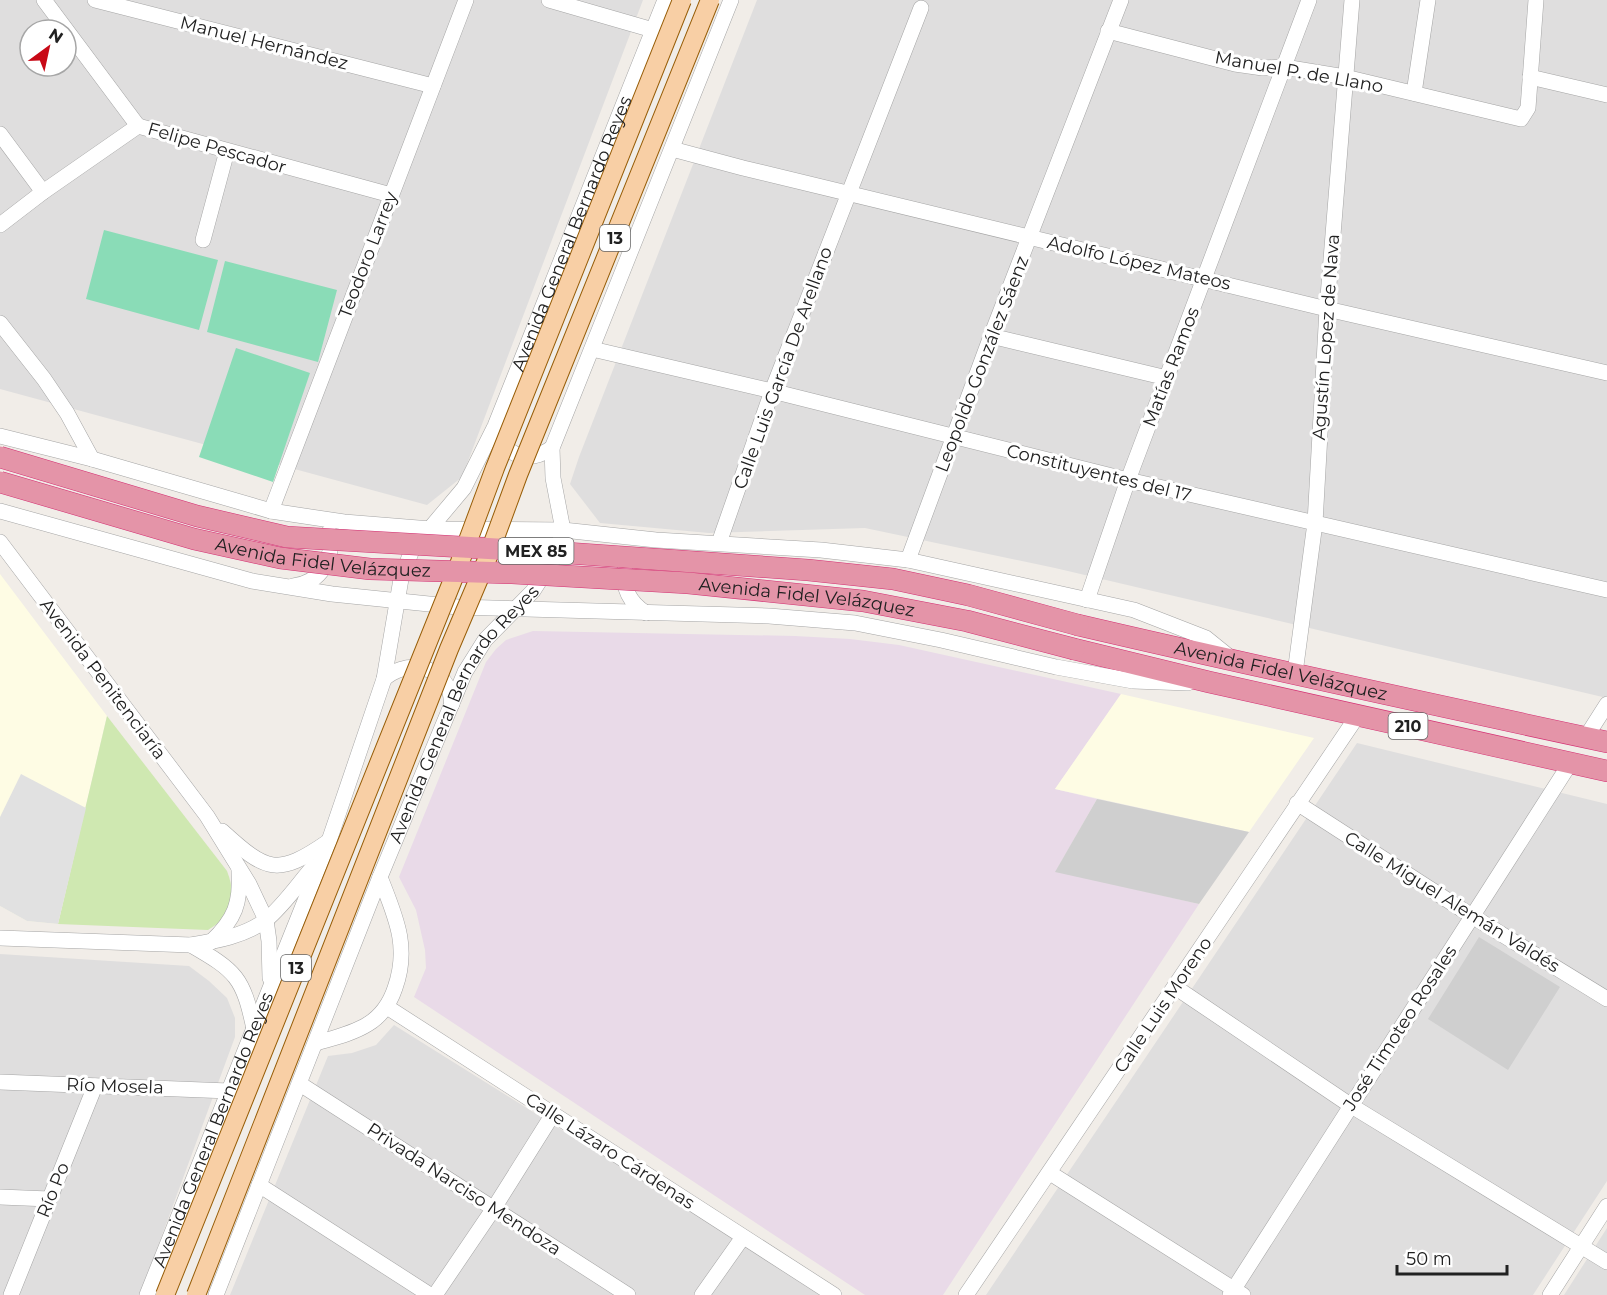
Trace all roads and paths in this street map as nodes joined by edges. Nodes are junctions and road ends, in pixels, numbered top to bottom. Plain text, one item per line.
1 (44, 0) edge
2 (95, 0) edge
3 (466, 0) edge
4 (549, 0) edge
5 (664, 0) edge
6 (682, 0) edge
7 (710, 0) edge
8 (731, 0) edge
9 (1121, 0) edge
10 (1309, 0) edge
11 (1352, 0) edge
12 (1428, 0) edge
13 (1536, 0) edge
14 (921, 8) dead end
15 (653, 30) junction
16 (1108, 30) junction
17 (1284, 67) junction
18 (1345, 77) junction
19 (1530, 77) junction
20 (433, 86) junction
21 (1414, 93) junction
22 (1607, 95) edge
23 (138, 126) junction
24 (0, 134) edge
25 (672, 149) junction
26 (227, 152) junction
27 (43, 192) junction
28 (849, 194) junction
29 (391, 195) junction
30 (0, 225) edge
31 (1031, 237) junction
32 (203, 240) dead end
33 (1206, 279) junction
34 (1327, 309) junction
35 (0, 323) edge
36 (991, 336) junction
37 (592, 349) junction
38 (1607, 373) edge
39 (1167, 378) junction
40 (772, 392) junction
41 (495, 426) junction
42 (0, 436) edge
43 (953, 437) junction
44 (552, 448) junction
45 (0, 456) edge
46 (92, 459) junction
47 (1128, 480) junction
48 (0, 482) edge
49 (0, 511) edge
50 (271, 511) junction
51 (320, 517) junction
52 (1315, 523) junction
53 (430, 529) junction
54 (563, 530) junction
55 (656, 540) junction
56 (0, 542) edge
57 (719, 543) junction
58 (908, 560) junction
59 (290, 586) junction
60 (1607, 590) edge
61 (1087, 600) junction
62 (397, 601) junction
63 (517, 608) junction
64 (646, 612) junction
65 (1078, 624) joint
66 (1074, 649) joint
67 (1237, 662) junction
68 (1295, 673) junction
69 (384, 679) junction
70 (1209, 682) junction
71 (452, 704) junction
72 (1607, 704) edge
73 (1358, 714) junction
74 (1586, 737) junction
75 (1607, 742) edge
76 (1571, 762) junction
77 (1607, 771) edge
78 (1297, 803) junction
79 (207, 816) junction
80 (326, 847) junction
81 (238, 868) junction
82 (380, 877) junction
83 (1472, 916) junction
84 (266, 920) junction
85 (0, 938) edge
86 (211, 942) junction
87 (191, 945) junction
88 (270, 987) junction
89 (1175, 987) junction
90 (1607, 999) edge
91 (387, 1007) junction
92 (254, 1029) junction
93 (316, 1043) junction
94 (0, 1082) edge
95 (300, 1084) junction
96 (95, 1086) junction
97 (229, 1091) junction
98 (1350, 1105) junction
99 (553, 1114) junction
100 (1050, 1173) junction
101 (259, 1185) junction
102 (0, 1197) edge
103 (49, 1199) junction
104 (1607, 1206) edge
105 (494, 1209) junction
106 (743, 1237) junction
107 (1581, 1246) junction
108 (1607, 1262) edge
109 (1235, 1293) edge
110 (11, 1295) edge
111 (147, 1295) edge
112 (165, 1295) edge
113 (196, 1295) edge
114 (216, 1295) edge
115 (430, 1295) edge
116 (435, 1295) edge
117 (628, 1295) edge
118 (702, 1295) edge
119 (834, 1295) edge
120 (966, 1295) edge
121 (1550, 1295) edge

1 - 23 street
2 - 20 street, Manuel Hernández
3 - 20 street, Teodoro Larrey
4 - 15 street
5 - 15 street, Avenida General Bernardo Reyes
6 - 112 main road, Avenida General Bernardo Reyes / 13, bridge
7 - 113 main road, Avenida General Bernardo Reyes / 13, bridge
8 - 25 street, Avenida General Bernardo Reyes
9 - 16 street, Leopoldo González Sáenz
10 - 17 street, Matías Ramos
11 - 18 street, Agustín Lopez de Nava
12 - 21 street
13 - 19 street
14 - 28 street, Calle Luis García De Arellano
15 - 41 street, Avenida General Bernardo Reyes
16 - 17 street, Manuel P. de Llano
16 - 31 street, Leopoldo González Sáenz
17 - 18 street, Manuel P. de Llano
17 - 33 street, Matías Ramos
18 - 21 street, Manuel P. de Llano
18 - 34 street, Agustín Lopez de Nava
19 - 21 street, Manuel P. de Llano
19 - 22 street
20 - 29 street, Teodoro Larrey
23 - 26 street, Felipe Pescador
23 - 27 street, Felipe Pescador
24 - 27 street
25 - 28 street, Adolfo López Mateos
25 - 37 street, Avenida General Bernardo Reyes
26 - 29 street, Felipe Pescador
26 - 32 street
27 - 30 street, Felipe Pescador
28 - 31 street, Adolfo López Mateos
28 - 40 street, Calle Luis García De Arellano
29 - 50 street, Teodoro Larrey
31 - 33 street, Adolfo López Mateos
31 - 36 street, Leopoldo González Sáenz
33 - 34 street, Adolfo López Mateos
33 - 39 street, Matías Ramos
34 - 38 street, Adolfo López Mateos
34 - 52 street, Agustín Lopez de Nava
35 - 46 street
36 - 39 street
36 - 43 street, Leopoldo González Sáenz
37 - 40 street, Constituyentes del 17
37 - 44 street, Avenida General Bernardo Reyes
39 - 47 street, Matías Ramos
40 - 43 street, Constituyentes del 17
40 - 57 street, Calle Luis García De Arellano
41 - 44 street
41 - 53 street, Avenida General Bernardo Reyes
42 - 46 street
43 - 47 street, Constituyentes del 17
43 - 58 street, Leopoldo González Sáenz
44 - 54 street, Avenida General Bernardo Reyes
45 - 65 highway, Avenida Fidel Velázquez / MEX 85, bridge
46 - 50 street
47 - 52 street, Constituyentes del 17
47 - 61 street, Matías Ramos
48 - 66 highway, Avenida Fidel Velázquez / MEX 85, bridge
49 - 59 street
50 - 51 street
51 - 53 street
51 - 59 street
52 - 60 street, Constituyentes del 17
52 - 68 street, Agustín Lopez de Nava
53 - 54 street
53 - 62 street, Avenida General Bernardo Reyes
54 - 55 street
54 - 63 street, Avenida General Bernardo Reyes
55 - 57 street
55 - 64 street
56 - 79 street, Avenida Penitenciaría
57 - 58 street
58 - 61 street
59 - 62 street
61 - 67 street
62 - 63 street
62 - 69 street, Avenida General Bernardo Reyes
63 - 64 street
63 - 71 street, Avenida General Bernardo Reyes
64 - 70 street
65 - 67 highway, Avenida Fidel Velázquez / 210
66 - 70 highway, Avenida Fidel Velázquez / 210
67 - 68 highway, Avenida Fidel Velázquez / 210
68 - 74 highway, Avenida Fidel Velázquez / 210
69 - 71 street
69 - 80 street, Avenida General Bernardo Reyes
70 - 73 highway, Avenida Fidel Velázquez / 210
71 - 82 street, Avenida General Bernardo Reyes
72 - 74 street
73 - 76 highway, Avenida Fidel Velázquez / 210
73 - 78 street, Calle Luis Moreno
74 - 75 highway, Avenida Fidel Velázquez / 210
76 - 77 highway, Avenida Fidel Velázquez / 210
76 - 83 street, José Timoteo Rosales
78 - 83 street, Calle Miguel Alemán Valdés
78 - 89 street, Calle Luis Moreno
79 - 80 street, Avenida Penitenciaría
79 - 81 street, Avenida Penitenciaría
80 - 84 street
80 - 88 street, Avenida General Bernardo Reyes
81 - 84 street, Avenida Penitenciaría
81 - 86 street
82 - 91 street
82 - 93 street, Avenida General Bernardo Reyes
83 - 90 street, Calle Miguel Alemán Valdés
83 - 98 street, José Timoteo Rosales
84 - 86 street
84 - 88 street, Avenida Penitenciaría
85 - 87 street
86 - 87 street
87 - 92 street
88 - 92 street, Avenida General Bernardo Reyes
89 - 98 street
89 - 100 street, Calle Luis Moreno
91 - 93 street
91 - 99 street, Calle Lázaro Cárdenas
92 - 97 street, Avenida General Bernardo Reyes
93 - 95 street, Avenida General Bernardo Reyes
94 - 96 street, Río Mosela
95 - 101 street, Avenida General Bernardo Reyes
95 - 105 street, Privada Narciso Mendoza
96 - 97 street, Río Mosela
96 - 103 street, Río Po
97 - 111 street, Avenida General Bernardo Reyes
98 - 107 street
98 - 109 street, José Timoteo Rosales
99 - 105 street
99 - 106 street, Calle Lázaro Cárdenas
100 - 109 street
100 - 120 street, Calle Luis Moreno
101 - 114 street, Avenida General Bernardo Reyes
101 - 115 street
102 - 103 street
103 - 110 street, Río Po
104 - 107 street
105 - 116 street
105 - 117 street, Privada Narciso Mendoza
106 - 118 street
106 - 119 street, Calle Lázaro Cárdenas
107 - 108 street
107 - 121 street

